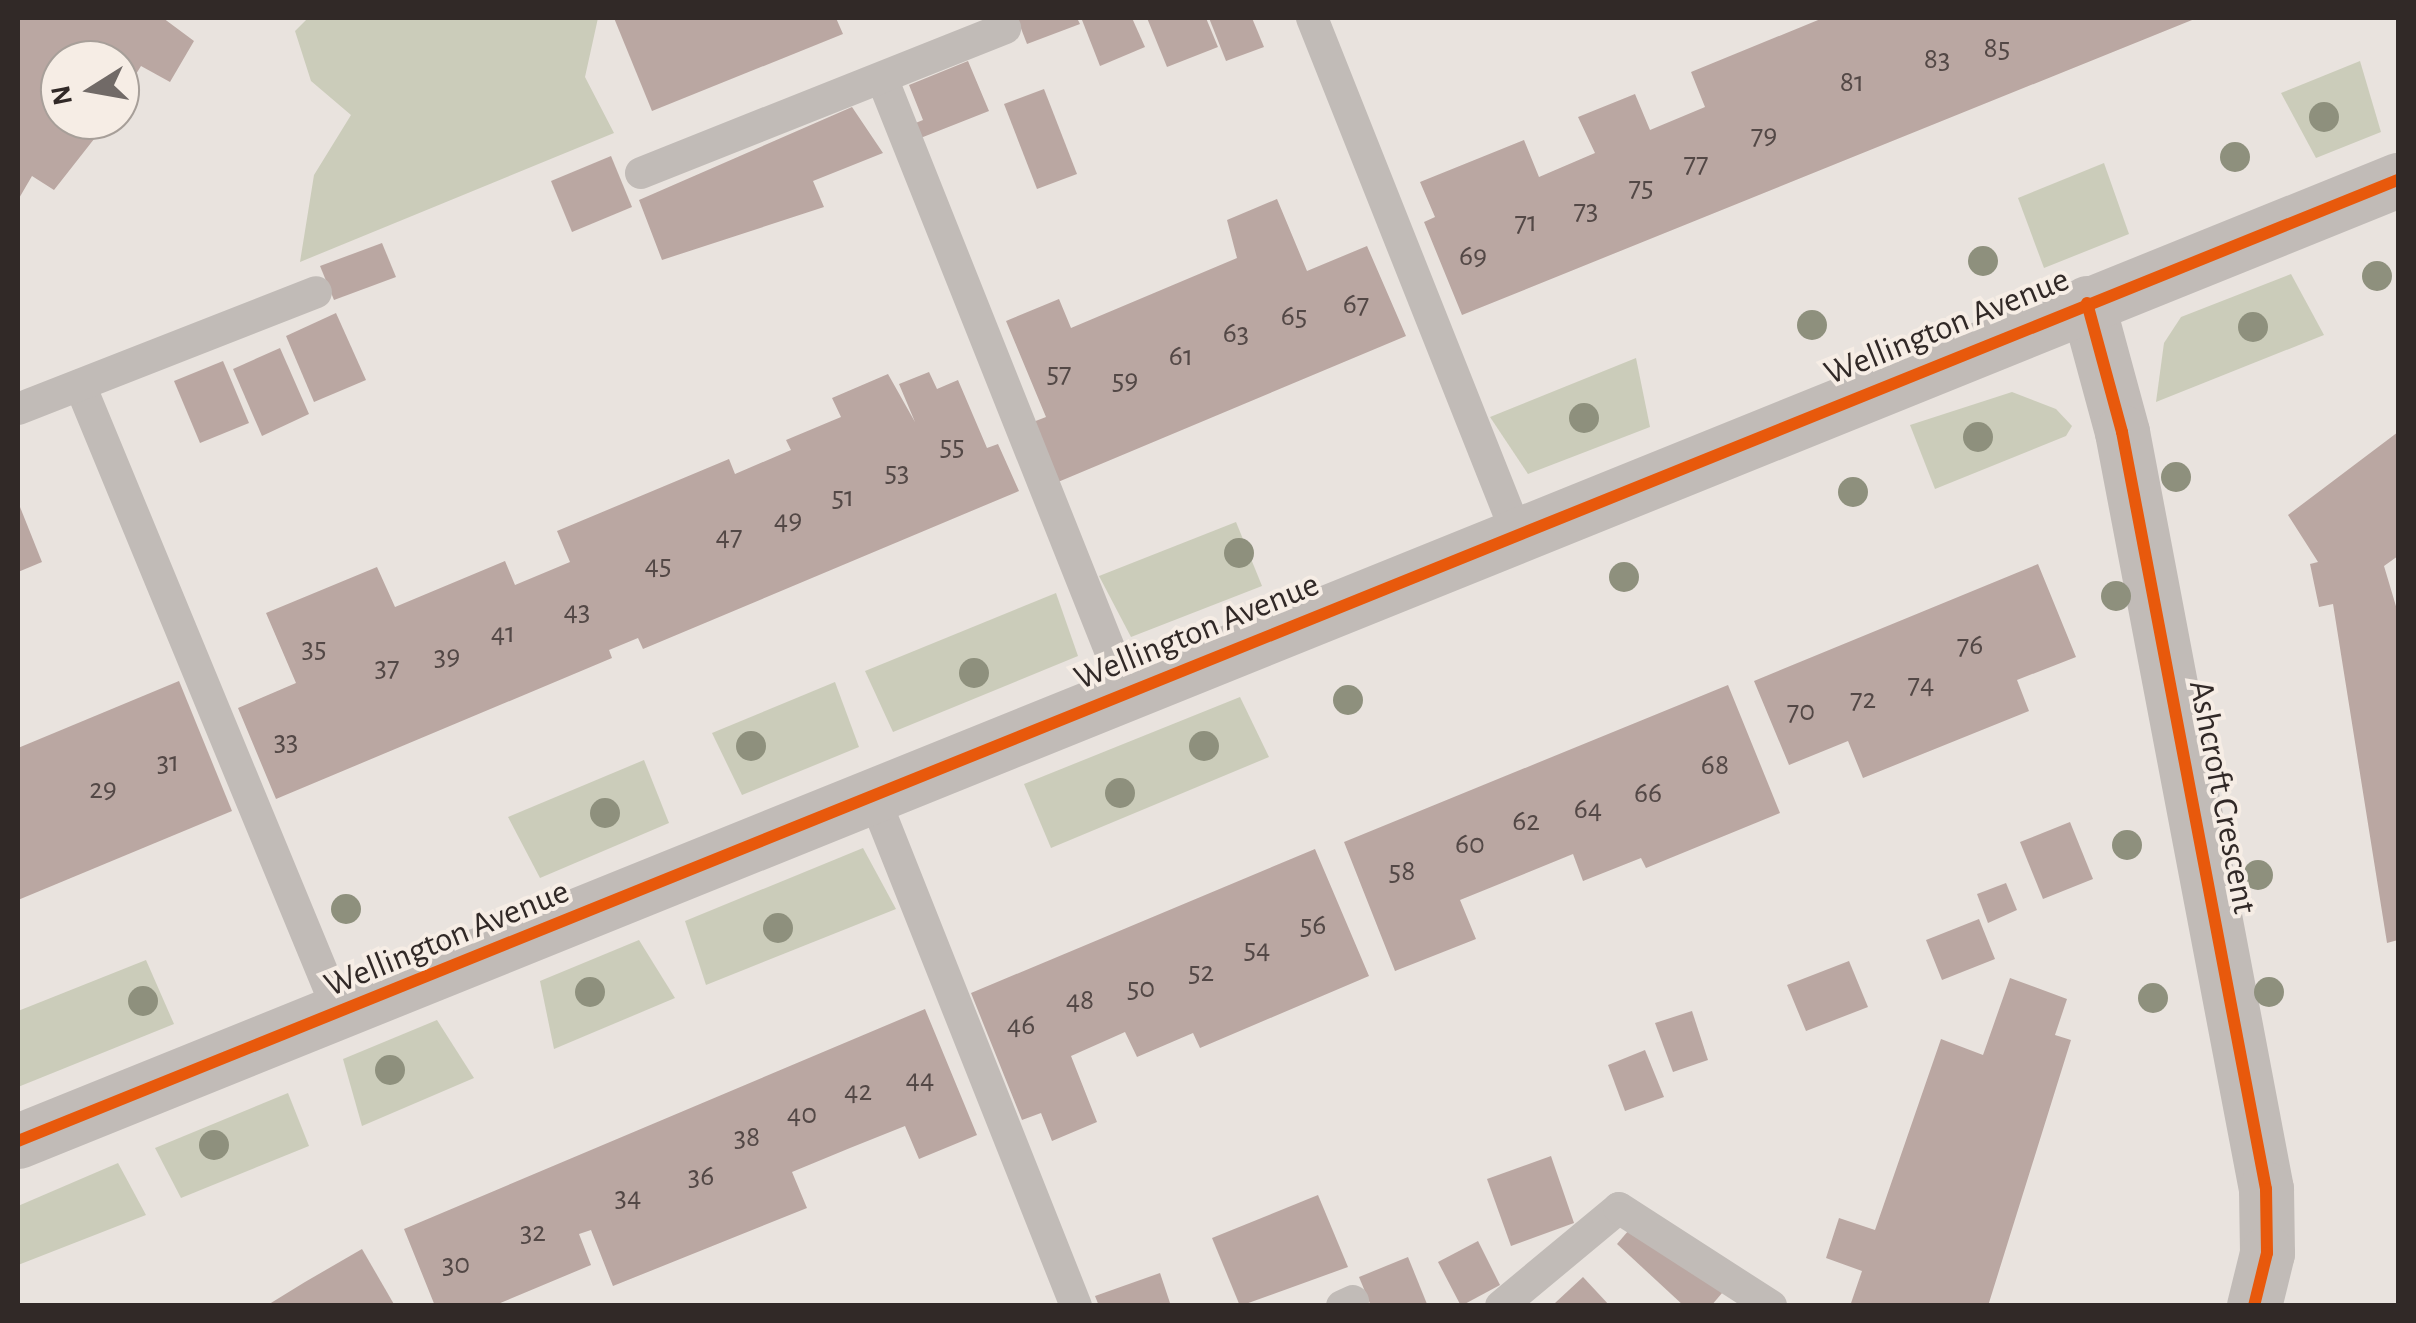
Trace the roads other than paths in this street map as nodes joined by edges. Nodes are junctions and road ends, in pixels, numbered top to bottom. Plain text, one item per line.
1 (1312, 18) edge
2 (1005, 28) dead end
3 (882, 78) junction
4 (641, 173) dead end
5 (2397, 184) edge
6 (316, 292) dead end
7 (2087, 303) junction
8 (80, 385) junction
9 (18, 409) edge
10 (1517, 534) junction
11 (1127, 693) junction
12 (874, 795) junction
13 (340, 1015) junction
14 (18, 1141) edge
15 (1076, 1306) edge
16 (1501, 1306) edge
17 (1770, 1306) edge
18 (2254, 1306) edge

1 - 10 lane
2 - 3 lane
3 - 4 lane
3 - 11 lane
5 - 7 street, Wellington Avenue
6 - 8 lane
7 - 10 street, Wellington Avenue
7 - 18 street, Ashcroft Crescent
8 - 9 lane
8 - 13 lane
10 - 11 street, Wellington Avenue
11 - 12 street, Wellington Avenue
12 - 13 street, Wellington Avenue
12 - 15 lane
13 - 14 street, Wellington Avenue
16 - 17 lane

